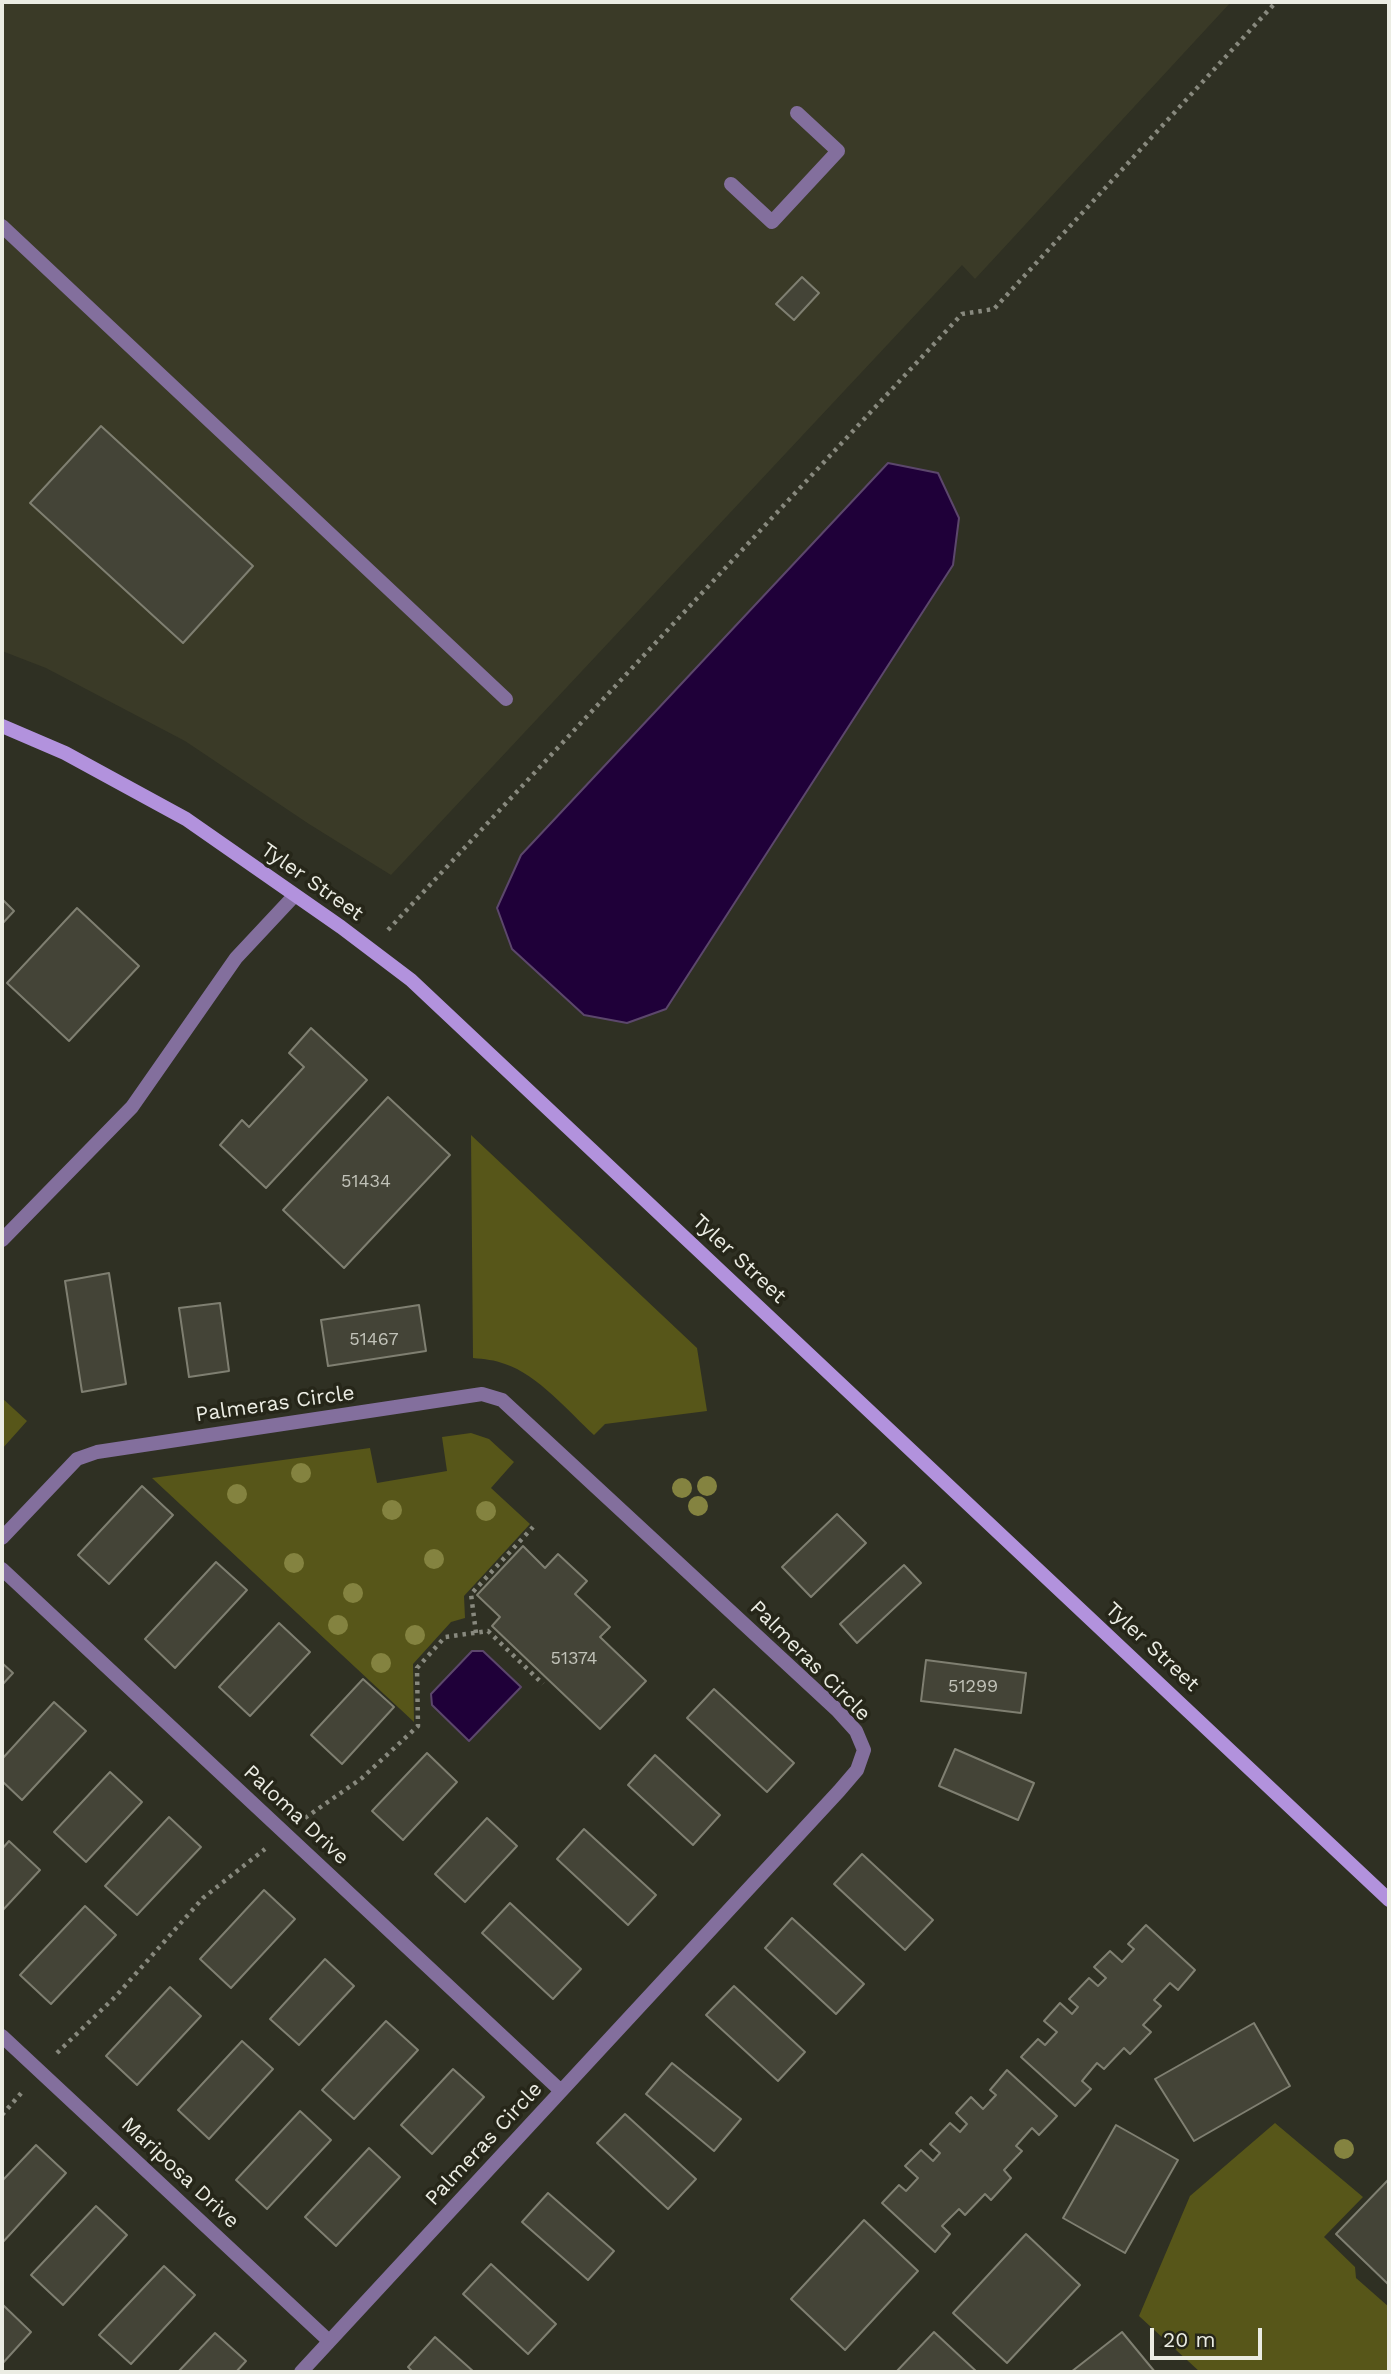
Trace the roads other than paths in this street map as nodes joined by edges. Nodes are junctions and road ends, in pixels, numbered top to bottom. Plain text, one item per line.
1 (797, 113) dead end
2 (731, 184) dead end
3 (2, 226) edge
4 (506, 699) dead end
5 (2, 726) edge
6 (294, 896) junction
7 (2, 1240) edge
8 (2, 1538) edge
9 (2, 1569) edge
10 (1389, 1900) edge
11 (2, 2036) edge
12 (561, 2091) junction
13 (329, 2341) junction
14 (300, 2372) edge

1 - 2 street
3 - 4 street
5 - 6 street, Tyler Street
6 - 7 street
6 - 10 street, Tyler Street
8 - 12 street, Palmeras Circle
9 - 12 street, Paloma Drive
11 - 13 street, Mariposa Drive
12 - 13 street, Palmeras Circle
13 - 14 street, Palmeras Circle

